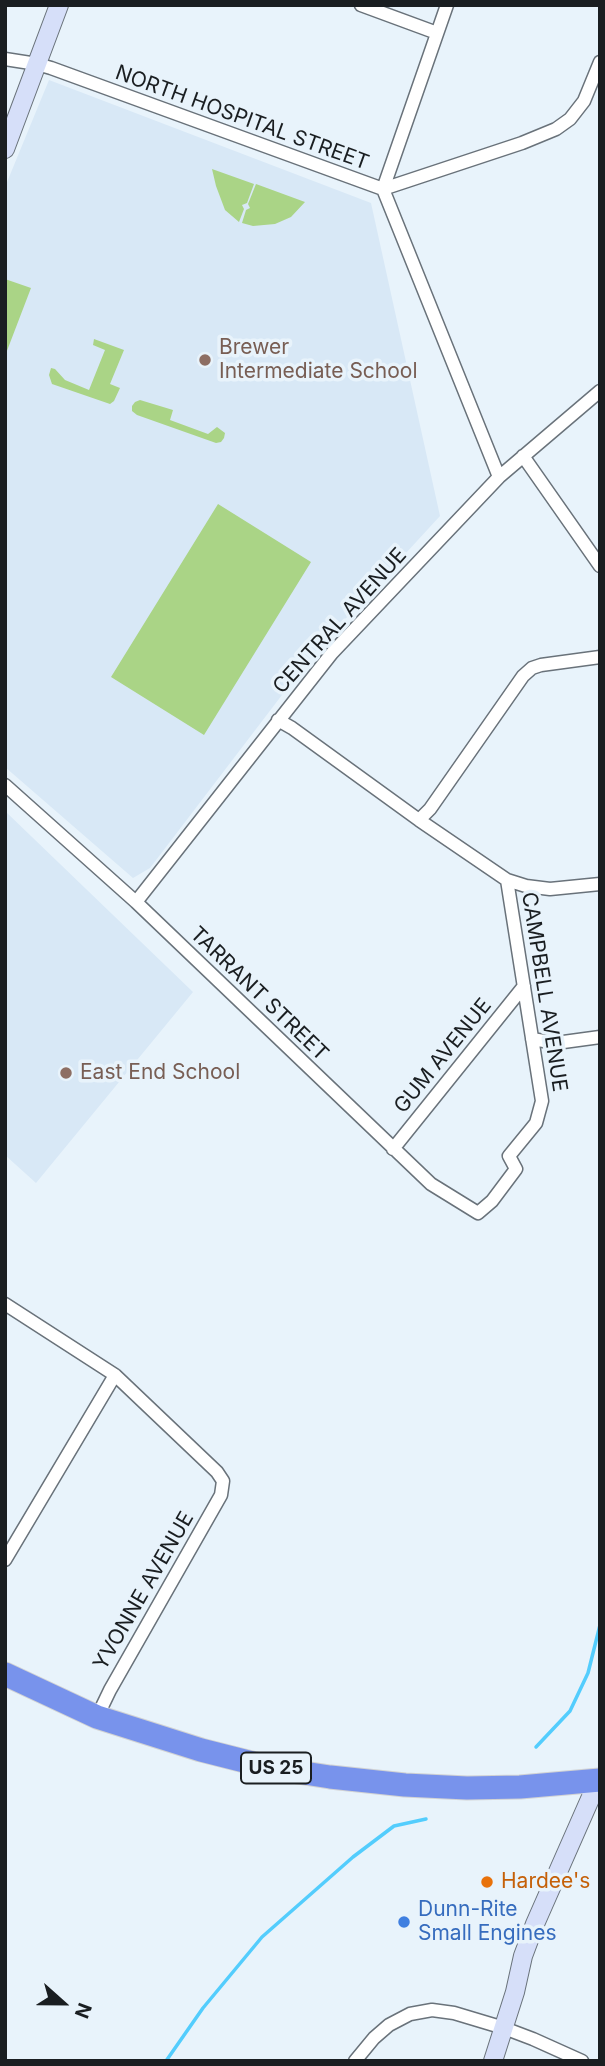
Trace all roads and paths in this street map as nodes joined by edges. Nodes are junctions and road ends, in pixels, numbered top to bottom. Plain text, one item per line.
1 (59, 5) edge
2 (361, 5) edge
3 (447, 5) edge
4 (437, 33) junction
5 (5, 59) edge
6 (600, 62) edge
7 (37, 64) junction
8 (5, 149) edge
9 (383, 190) junction
10 (600, 391) edge
11 (523, 456) junction
12 (499, 477) junction
13 (599, 562) edge
14 (600, 657) edge
15 (278, 720) junction
16 (5, 785) edge
17 (419, 820) junction
18 (507, 880) junction
19 (600, 884) edge
20 (136, 902) junction
21 (524, 986) junction
22 (600, 1037) edge
23 (532, 1039) junction
24 (393, 1149) junction
25 (492, 1201) joint
26 (5, 1304) edge
27 (115, 1375) junction
28 (5, 1560) edge
29 (5, 1674) edge
30 (97, 1717) junction
31 (599, 1781) edge
32 (504, 2028) junction
33 (355, 2061) edge
34 (493, 2061) edge
35 (582, 2061) edge

1 - 7 main road
2 - 4 street
3 - 4 street
4 - 9 street
5 - 7 street, NORTH HOSPITAL STREET
6 - 9 street, NORTH HOSPITAL STREET
7 - 8 main road
7 - 9 street, NORTH HOSPITAL STREET
9 - 12 street
10 - 11 street, CENTRAL AVENUE
11 - 12 street, CENTRAL AVENUE
11 - 13 street
12 - 15 street, CENTRAL AVENUE
14 - 17 street
15 - 17 street, CAMPBELL AVENUE
15 - 20 street, CENTRAL AVENUE
16 - 20 street, TARRANT STREET
17 - 18 street, CAMPBELL AVENUE
18 - 19 street
18 - 21 street, CAMPBELL AVENUE
20 - 24 street, TARRANT STREET
21 - 23 street, CAMPBELL AVENUE
21 - 24 street, GUM AVENUE
22 - 23 street
23 - 25 street, CAMPBELL AVENUE
24 - 25 street, TARRANT STREET
26 - 27 street
27 - 28 street
27 - 30 street, YVONNE AVENUE
29 - 30 highway, US 25
30 - 31 highway, US 25
31 - 32 main road
32 - 33 street
32 - 34 main road
32 - 35 street

